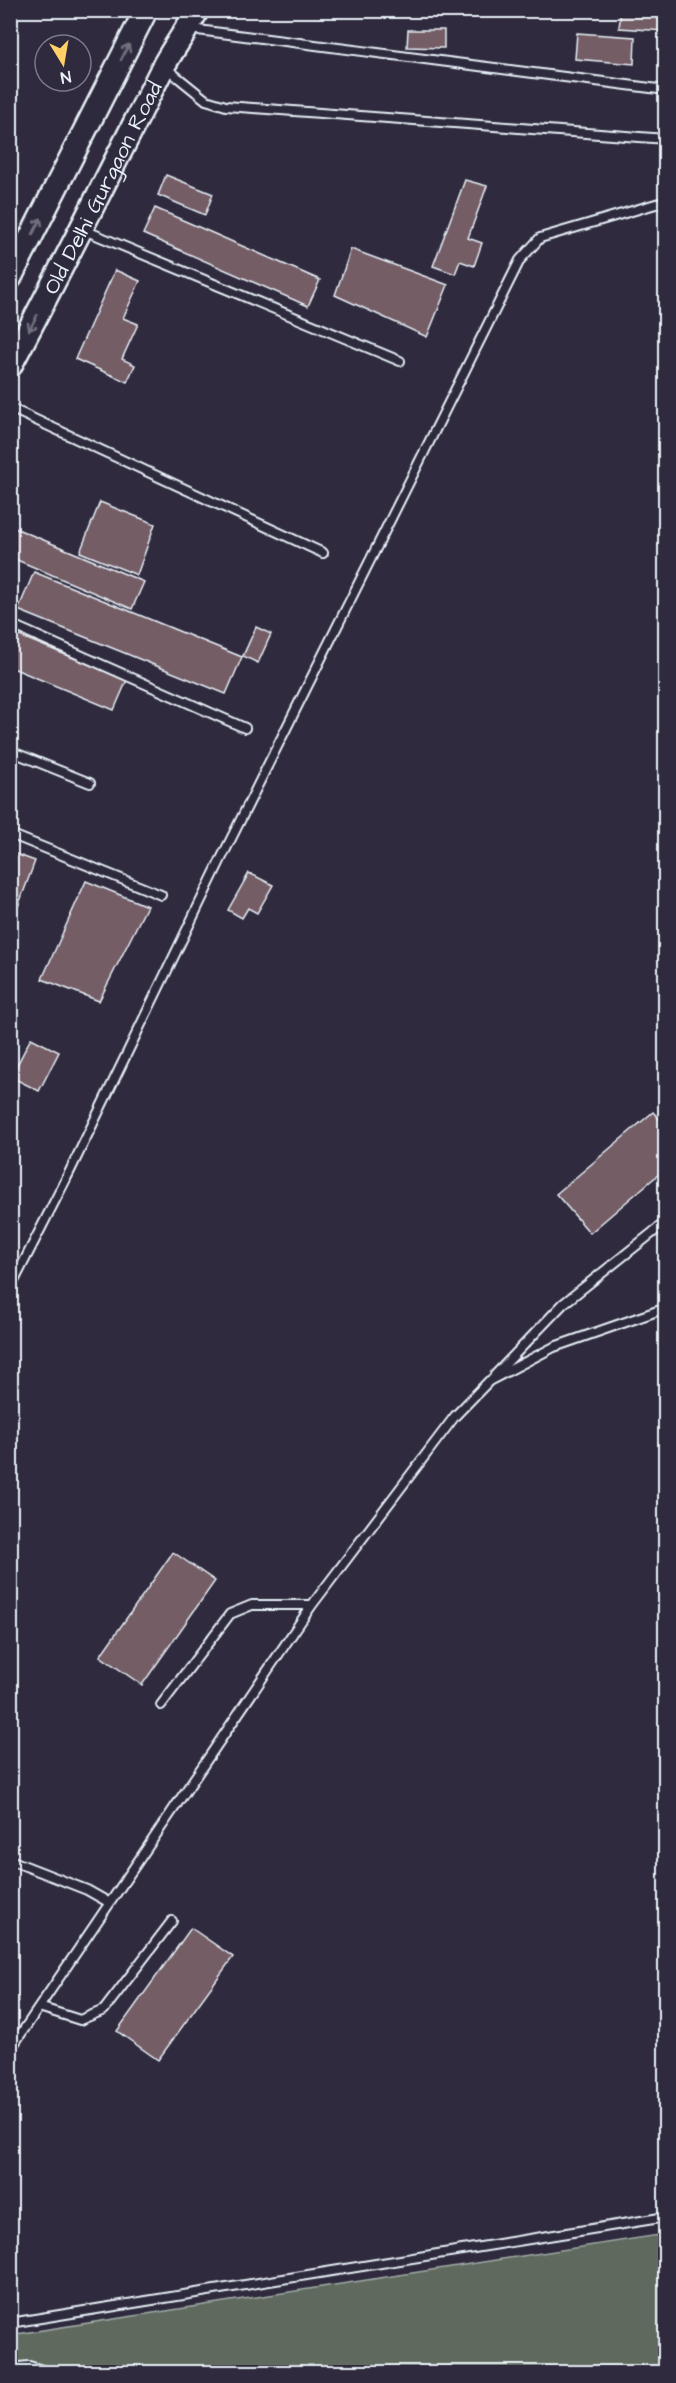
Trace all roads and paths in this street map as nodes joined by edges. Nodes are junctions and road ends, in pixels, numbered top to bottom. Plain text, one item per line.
1 (146, 10) edge
2 (192, 20) edge
3 (164, 66) junction
4 (666, 90) edge
5 (666, 138) edge
6 (666, 201) edge
7 (83, 229) junction
8 (10, 278) edge
9 (400, 361) dead end
10 (10, 366) edge
11 (10, 408) edge
12 (323, 553) dead end
13 (10, 624) edge
14 (245, 728) dead end
15 (10, 751) edge
16 (90, 783) dead end
17 (10, 834) edge
18 (160, 895) dead end
19 (666, 1222) edge
20 (10, 1289) edge
21 (666, 1308) edge
22 (489, 1381) junction
23 (312, 1605) junction
24 (161, 1705) dead end
25 (10, 1860) edge
26 (110, 1903) junction
27 (172, 1921) dead end
28 (39, 2007) junction
29 (10, 2050) edge
30 (666, 2217) edge
31 (10, 2323) edge
32 (10, 2368) edge
33 (49, 2373) edge

8 -> 1 main road, Old Delhi Gurgaon Road
2 - 3 main road, Old Delhi Gurgaon Road
2 - 4 lane
3 - 5 lane
3 - 7 main road, Old Delhi Gurgaon Road
6 - 20 lane
7 - 9 lane
7 -> 10 main road, Old Delhi Gurgaon Road
11 - 12 lane
13 - 14 lane
15 - 16 lane
17 - 18 lane
19 - 22 lane
21 - 22 lane
22 - 23 lane
23 - 24 lane
23 - 26 lane
25 - 26 lane
26 - 28 lane
27 - 28 lane
28 - 29 lane
30 - 31 lane
32 - 33 lane

